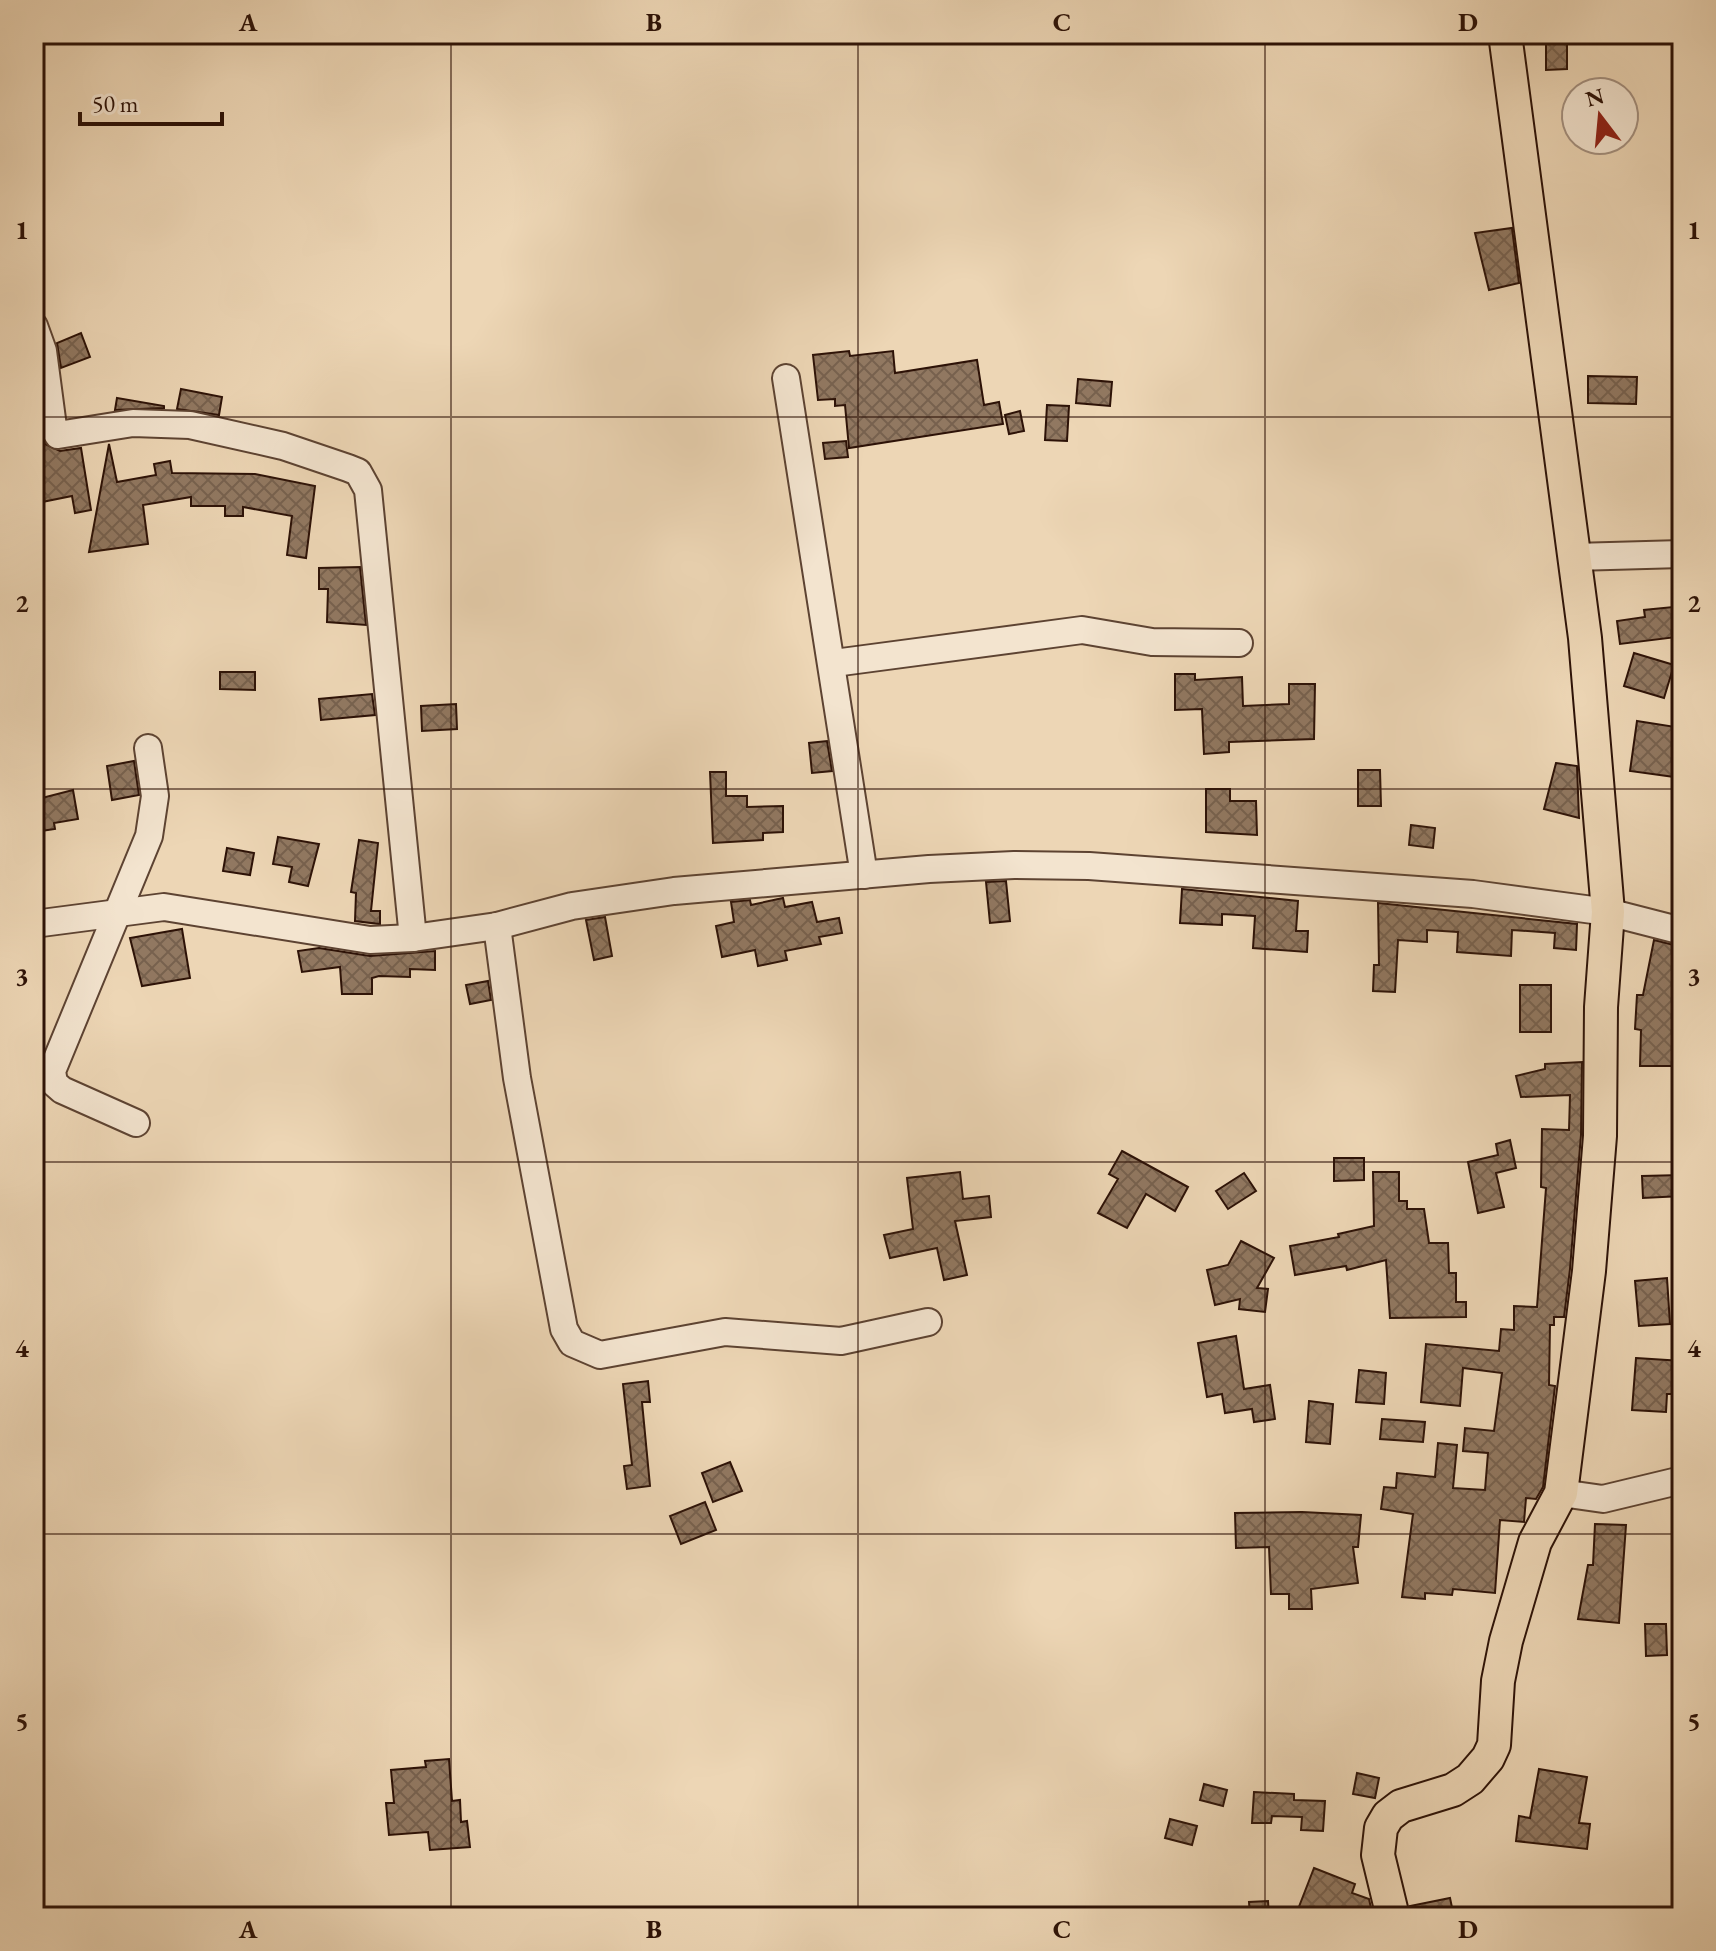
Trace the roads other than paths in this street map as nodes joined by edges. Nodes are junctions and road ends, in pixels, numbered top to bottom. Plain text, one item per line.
1 (1505, 34) edge
2 (34, 326) edge
3 (786, 378) dead end
4 (1682, 554) edge
5 (1574, 557) junction
6 (1239, 643) dead end
7 (834, 663) junction
8 (148, 748) dead end
9 (864, 875) junction
10 (121, 911) junction
11 (1608, 912) junction
12 (34, 924) edge
13 (497, 926) junction
14 (1682, 931) edge
15 (413, 938) junction
16 (136, 1123) dead end
17 (928, 1322) dead end
18 (1682, 1480) edge
19 (1561, 1493) junction
20 (1393, 1917) edge

1 - 5 main road
2 - 15 street
3 - 7 street
4 - 5 street
5 - 11 main road
6 - 7 street
7 - 9 street
8 - 10 street
9 - 11 street
9 - 13 street
10 - 12 street
10 - 15 street
10 - 16 street
11 - 14 street
11 - 19 main road
13 - 15 street
13 - 17 street
18 - 19 street
19 - 20 main road

